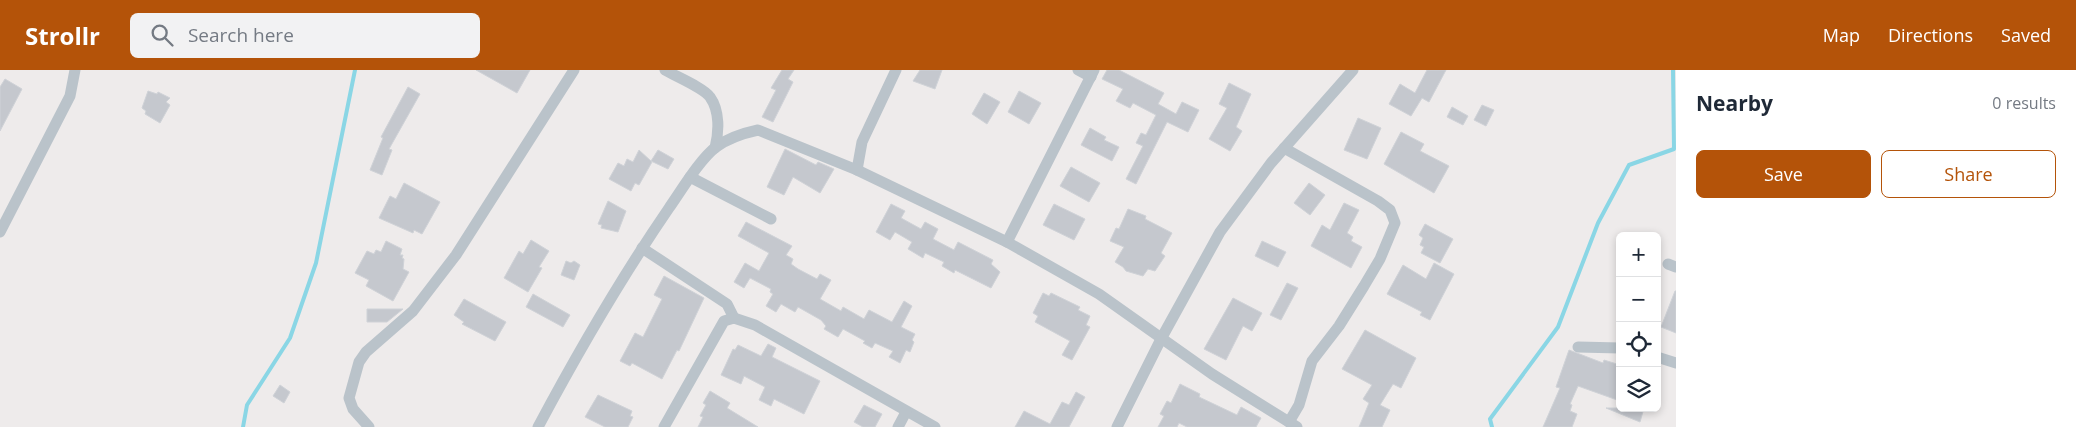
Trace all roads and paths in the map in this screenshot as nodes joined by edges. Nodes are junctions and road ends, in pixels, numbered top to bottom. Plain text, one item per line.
1 (75, 70) edge
2 (574, 70) edge
3 (665, 70) edge
4 (896, 70) edge
5 (1078, 70) edge
6 (1353, 70) edge
7 (1092, 73) edge
8 (716, 148) junction
9 (1284, 148) junction
10 (856, 170) junction
11 (690, 177) junction
12 (771, 219) dead end
13 (0, 232) edge
14 (1007, 242) junction
15 (642, 248) junction
16 (734, 318) junction
17 (1161, 339) junction
18 (1578, 347) dead end
19 (1616, 348) edge
20 (1661, 358) edge
21 (1676, 363) edge
22 (906, 412) junction
23 (1293, 424) edge
24 (369, 427) edge
25 (538, 427) edge
26 (664, 427) edge
27 (898, 427) edge
28 (935, 427) edge
29 (1117, 427) edge

1 - 13 street
2 - 24 street
3 - 8 street
4 - 10 street
5 - 7 street
6 - 9 street
7 - 14 street
8 - 10 street
8 - 11 street
9 - 17 street
9 - 23 street
10 - 14 street
11 - 12 street
11 - 15 street
14 - 17 street
15 - 16 street
15 - 25 street
16 - 22 street
16 - 26 street
17 - 23 street
17 - 29 street
18 - 19 street
20 - 21 street
22 - 27 street
22 - 28 street

